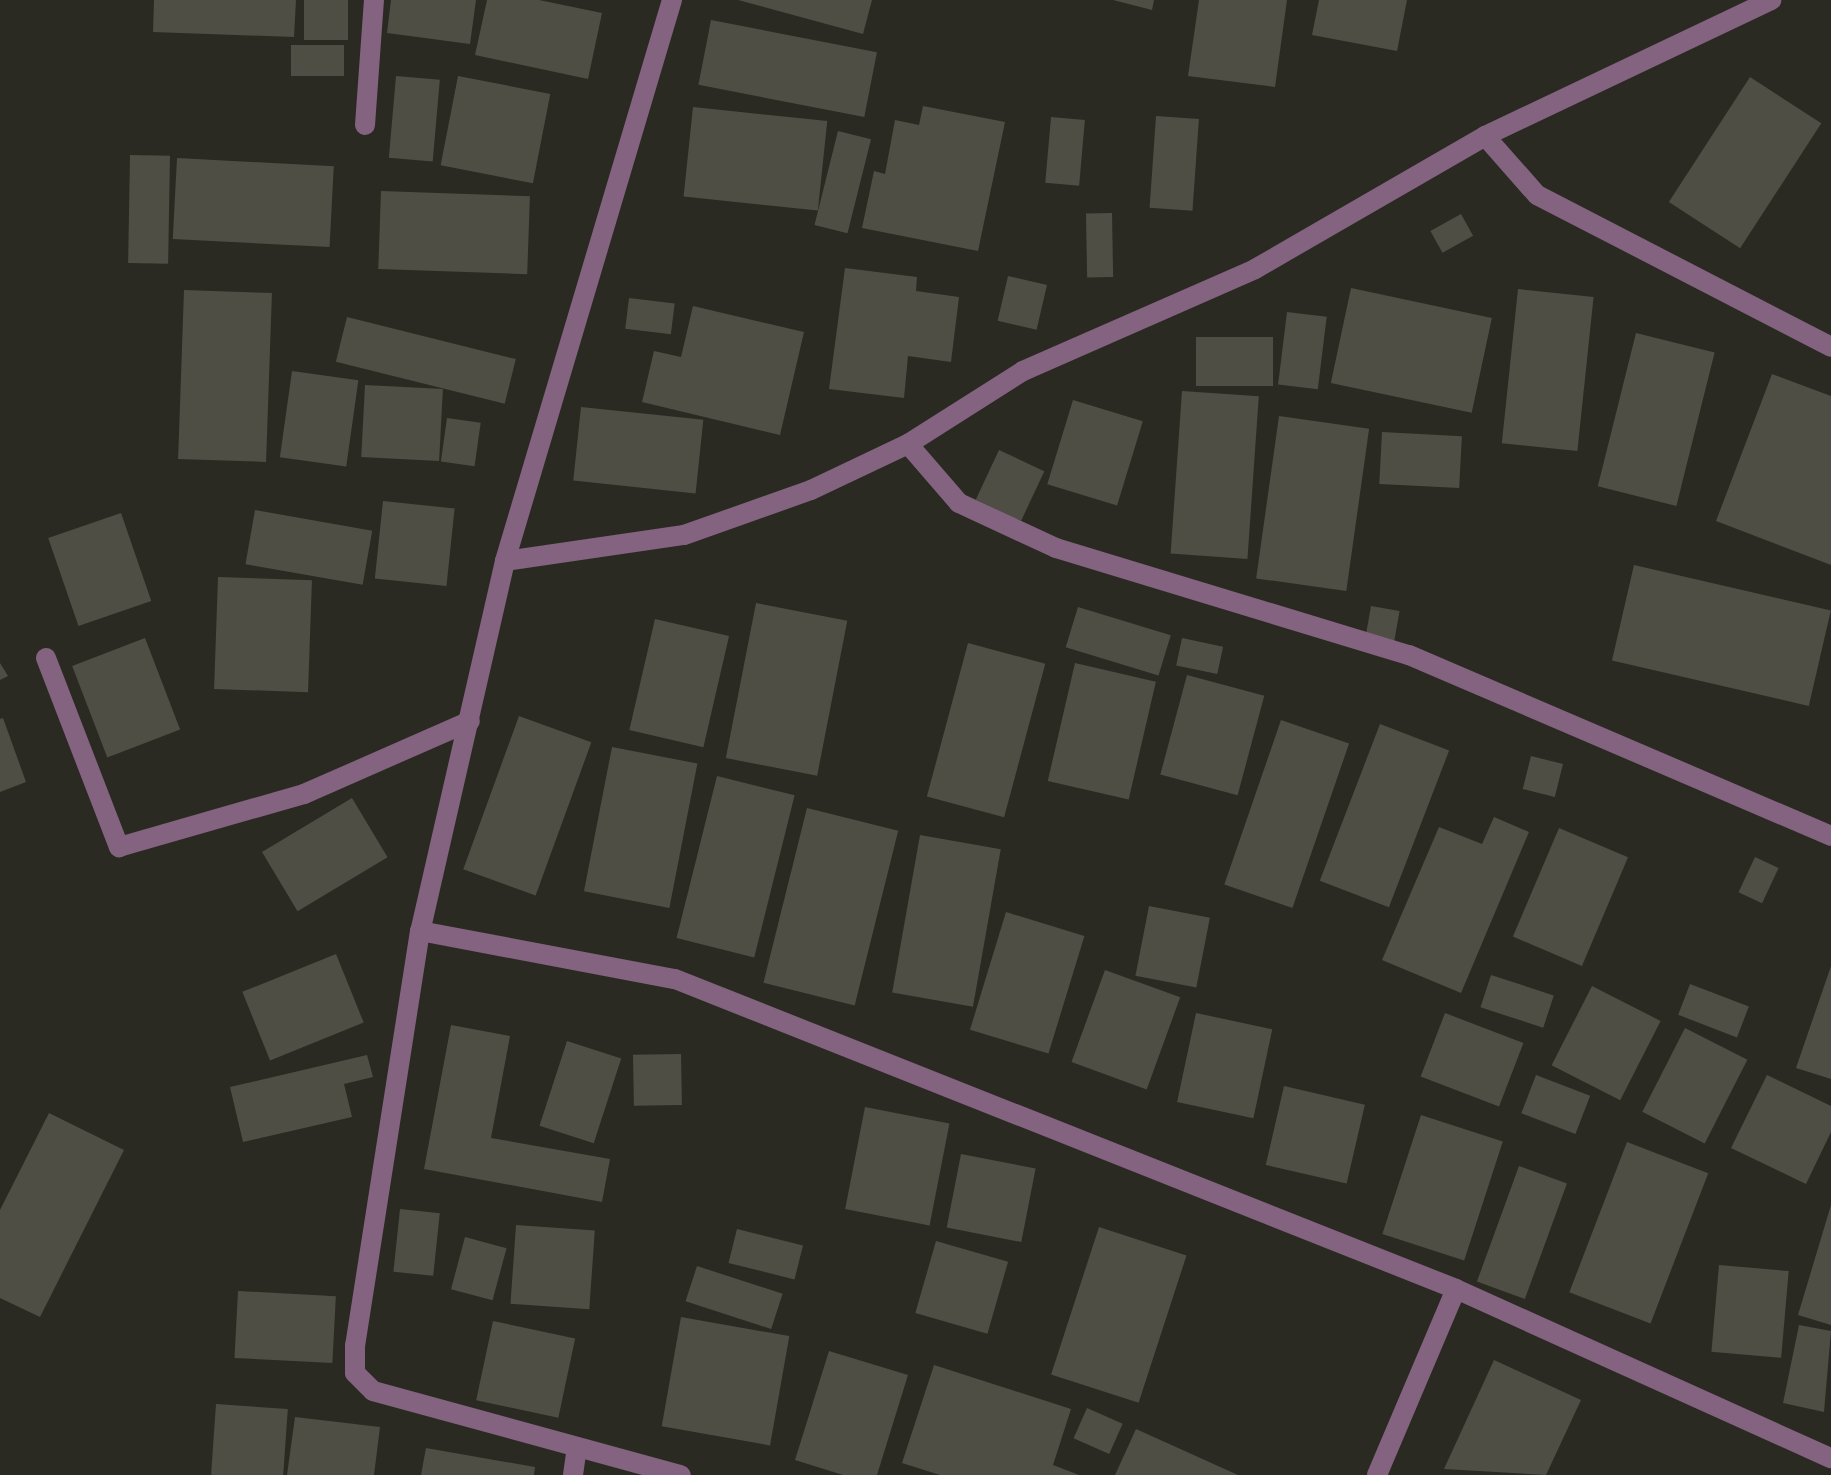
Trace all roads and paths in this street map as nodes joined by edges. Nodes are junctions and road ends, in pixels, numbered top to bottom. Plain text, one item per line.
1 (374, 0) edge
2 (672, 0) edge
3 (1771, 0) edge
4 (365, 125) dead end
5 (1485, 136) junction
6 (1831, 347) edge
7 (908, 444) junction
8 (505, 561) junction
9 (46, 658) dead end
10 (470, 721) junction
11 (1831, 836) edge
12 (420, 931) junction
13 (1456, 1289) junction
14 (577, 1447) junction
15 (1831, 1458) edge
16 (573, 1475) edge
17 (681, 1475) edge
18 (1377, 1475) edge

1 - 4 street
2 - 8 street
3 - 5 street
5 - 6 street
5 - 7 street
7 - 8 street
7 - 11 street
8 - 10 street
9 - 10 street
10 - 12 street
12 - 13 street
12 - 14 street
13 - 15 street
13 - 18 street
14 - 16 street
14 - 17 street

